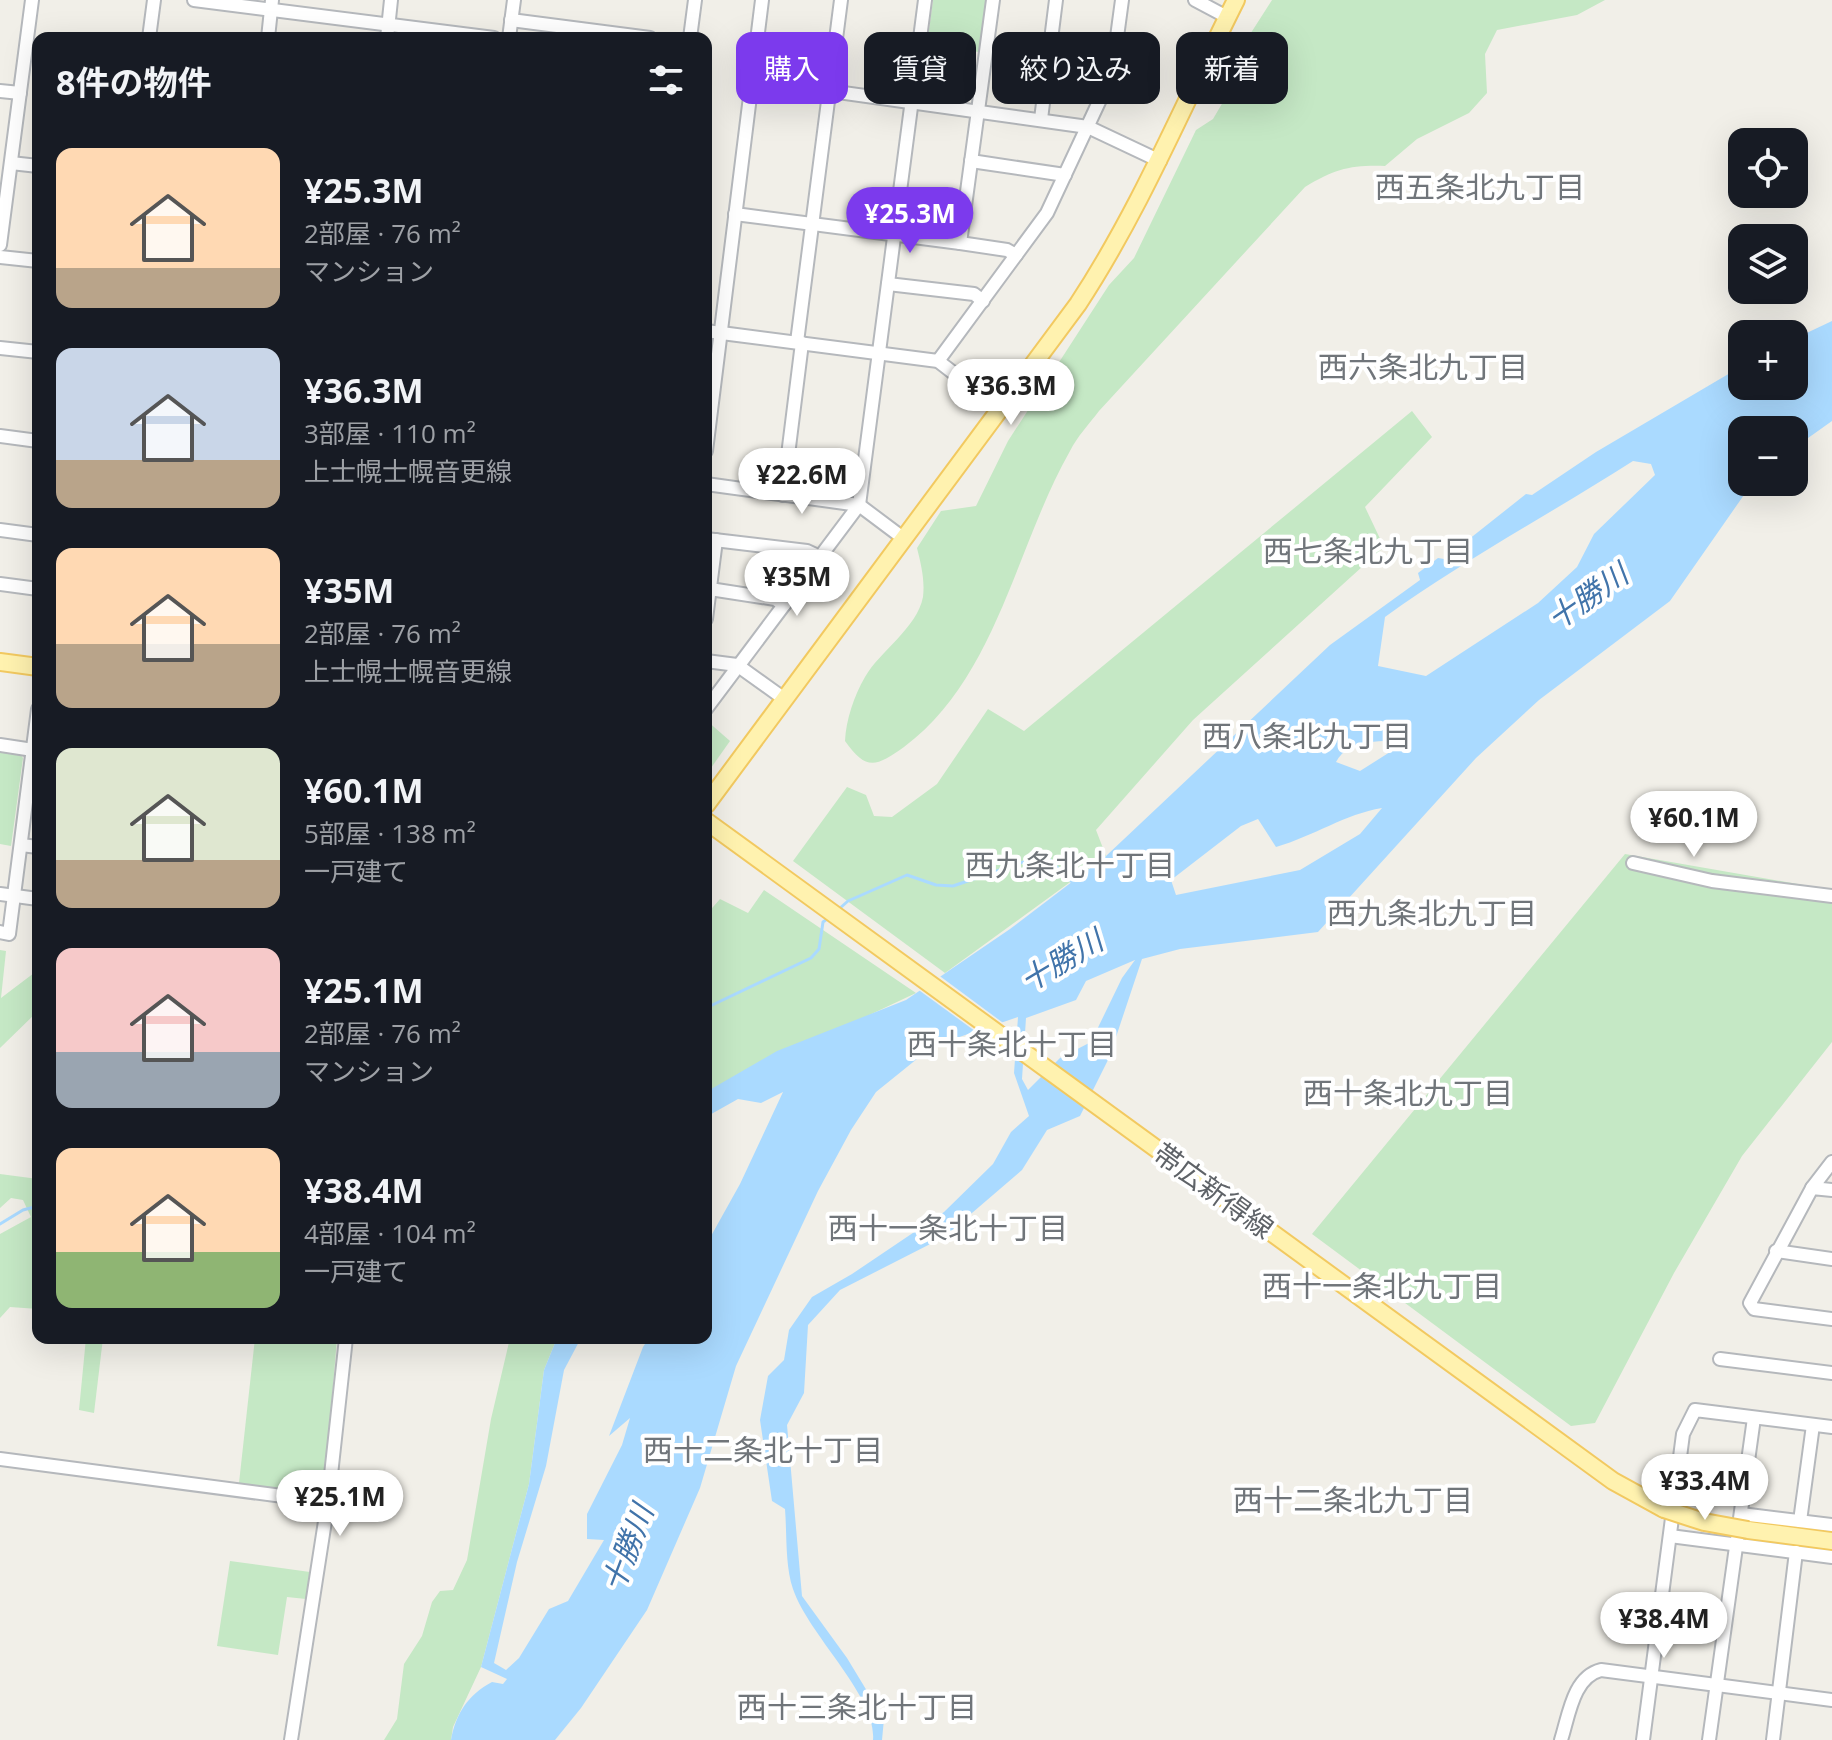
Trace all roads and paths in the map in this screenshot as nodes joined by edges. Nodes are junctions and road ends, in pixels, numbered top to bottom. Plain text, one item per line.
1 (32, 0) edge
2 (154, 0) edge
3 (194, 0) edge
4 (391, 0) edge
5 (514, 0) edge
6 (695, 0) edge
7 (762, 0) edge
8 (841, 0) edge
9 (925, 0) edge
10 (993, 0) edge
11 (1056, 0) edge
12 (1122, 0) edge
13 (1195, 0) edge
14 (1236, 0) edge
15 (272, 5) edge
16 (1227, 17) junction
17 (511, 20) junction
18 (388, 24) junction
19 (150, 32) edge
20 (269, 32) edge
21 (387, 32) edge
22 (449, 32) edge
23 (510, 32) edge
24 (604, 32) edge
25 (691, 32) edge
26 (758, 32) edge
27 (837, 32) edge
28 (921, 32) edge
29 (23, 68) junction
30 (32, 69) edge
31 (0, 91) edge
32 (20, 93) junction
33 (748, 104) edge
34 (827, 104) edge
35 (912, 104) edge
36 (927, 104) edge
37 (978, 111) junction
38 (1041, 119) junction
39 (1088, 127) junction
40 (971, 161) junction
41 (1160, 161) junction
42 (11, 163) junction
43 (32, 165) edge
44 (1065, 175) junction
45 (735, 214) junction
46 (812, 223) junction
47 (894, 234) junction
48 (960, 243) junction
49 (0, 245) edge
50 (1016, 255) junction
51 (0, 257) edge
52 (32, 260) edge
53 (888, 284) junction
54 (983, 301) junction
55 (712, 332) edge
56 (721, 333) junction
57 (800, 343) junction
58 (0, 348) edge
59 (32, 351) edge
60 (879, 353) junction
61 (938, 361) junction
62 (712, 404) edge
63 (1000, 409) junction
64 (0, 436) edge
65 (32, 440) edge
66 (712, 485) edge
67 (783, 495) junction
68 (859, 505) junction
69 (0, 530) edge
70 (32, 534) edge
71 (903, 538) junction
72 (712, 539) edge
73 (820, 557) junction
74 (0, 584) edge
75 (32, 588) edge
76 (712, 589) edge
77 (784, 605) junction
78 (0, 662) edge
79 (712, 662) edge
80 (737, 665) junction
81 (32, 666) edge
82 (783, 698) junction
83 (712, 700) edge
84 (0, 745) edge
85 (32, 750) edge
86 (712, 797) edge
87 (32, 798) edge
88 (712, 825) edge
89 (21, 845) junction
90 (32, 846) edge
91 (1633, 863) dead end
92 (7, 894) edge
93 (1832, 896) edge
94 (32, 898) edge
95 (0, 932) edge
96 (1832, 1162) edge
97 (1812, 1188) junction
98 (1832, 1190) edge
99 (1776, 1251) junction
100 (1832, 1259) edge
101 (1832, 1319) edge
102 (345, 1344) edge
103 (1720, 1359) dead end
104 (1832, 1373) edge
105 (1754, 1418) junction
106 (1813, 1425) junction
107 (1832, 1427) edge
108 (0, 1459) edge
109 (328, 1502) junction
110 (1741, 1514) junction
111 (1800, 1521) junction
112 (1832, 1525) edge
113 (1670, 1536) junction
114 (1832, 1541) edge
115 (1735, 1544) junction
116 (1796, 1552) junction
117 (1832, 1557) edge
118 (1652, 1677) junction
119 (1716, 1685) junction
120 (1780, 1693) junction
121 (1832, 1700) edge
122 (291, 1740) edge
123 (1561, 1740) edge
124 (1643, 1740) edge
125 (1709, 1740) edge
126 (1773, 1740) edge

1 - 29 street
2 - 19 street
3 - 15 street
4 - 18 street
5 - 17 street
6 - 25 street
7 - 26 street
8 - 27 street
9 - 28 street
10 - 37 street
11 - 38 street
12 - 39 street
13 - 16 street
14 - 16 main road
15 - 18 street
15 - 20 street
16 - 41 main road
17 - 23 street
17 - 24 street
18 - 21 street
18 - 22 street
29 - 30 street
29 - 32 street
31 - 32 street
32 - 42 street
33 - 45 street
34 - 46 street
35 - 47 street
36 - 37 street
37 - 38 street
37 - 40 street
38 - 39 street
39 - 41 street
39 - 44 street
40 - 44 street
40 - 48 street
41 - 63 main road
42 - 43 street
42 - 49 street
44 - 50 street
45 - 46 street
45 - 56 street
46 - 47 street
46 - 57 street
47 - 48 street
47 - 53 street
48 - 50 street
50 - 54 street
51 - 52 street
53 - 54 street
53 - 60 street
54 - 61 street
55 - 56 street
56 - 57 street
56 - 62 street
57 - 60 street
57 - 67 street
58 - 59 street
60 - 61 street
60 - 68 street
61 - 63 street
63 - 71 main road
64 - 65 street
66 - 67 street
67 - 68 street
68 - 71 street
68 - 73 street
69 - 70 street
71 - 82 main road
72 - 73 street
73 - 77 street
74 - 75 street
76 - 77 street
77 - 80 street
78 - 81 main road
79 - 80 street
80 - 82 street
80 - 83 street
82 - 86 main road
84 - 85 street
87 - 89 street
88 - 114 main road, 帯広新得線, bridge
89 - 90 street
89 - 92 street
91 - 93 street
92 - 94 street
92 - 95 street
96 - 97 street
97 - 98 street
97 - 99 street
99 - 100 street
99 - 101 street
102 - 109 street
103 - 104 street
105 - 106 street
105 - 110 street
105 - 113 street
106 - 107 street
106 - 111 street
108 - 109 street
109 - 122 street
110 - 111 street
110 - 115 street
111 - 112 street
113 - 115 street
113 - 118 street
115 - 116 street
115 - 119 street
116 - 117 street
116 - 120 street
118 - 119 street
118 - 123 street
118 - 124 street
119 - 120 street
119 - 125 street
120 - 121 street
120 - 126 street

